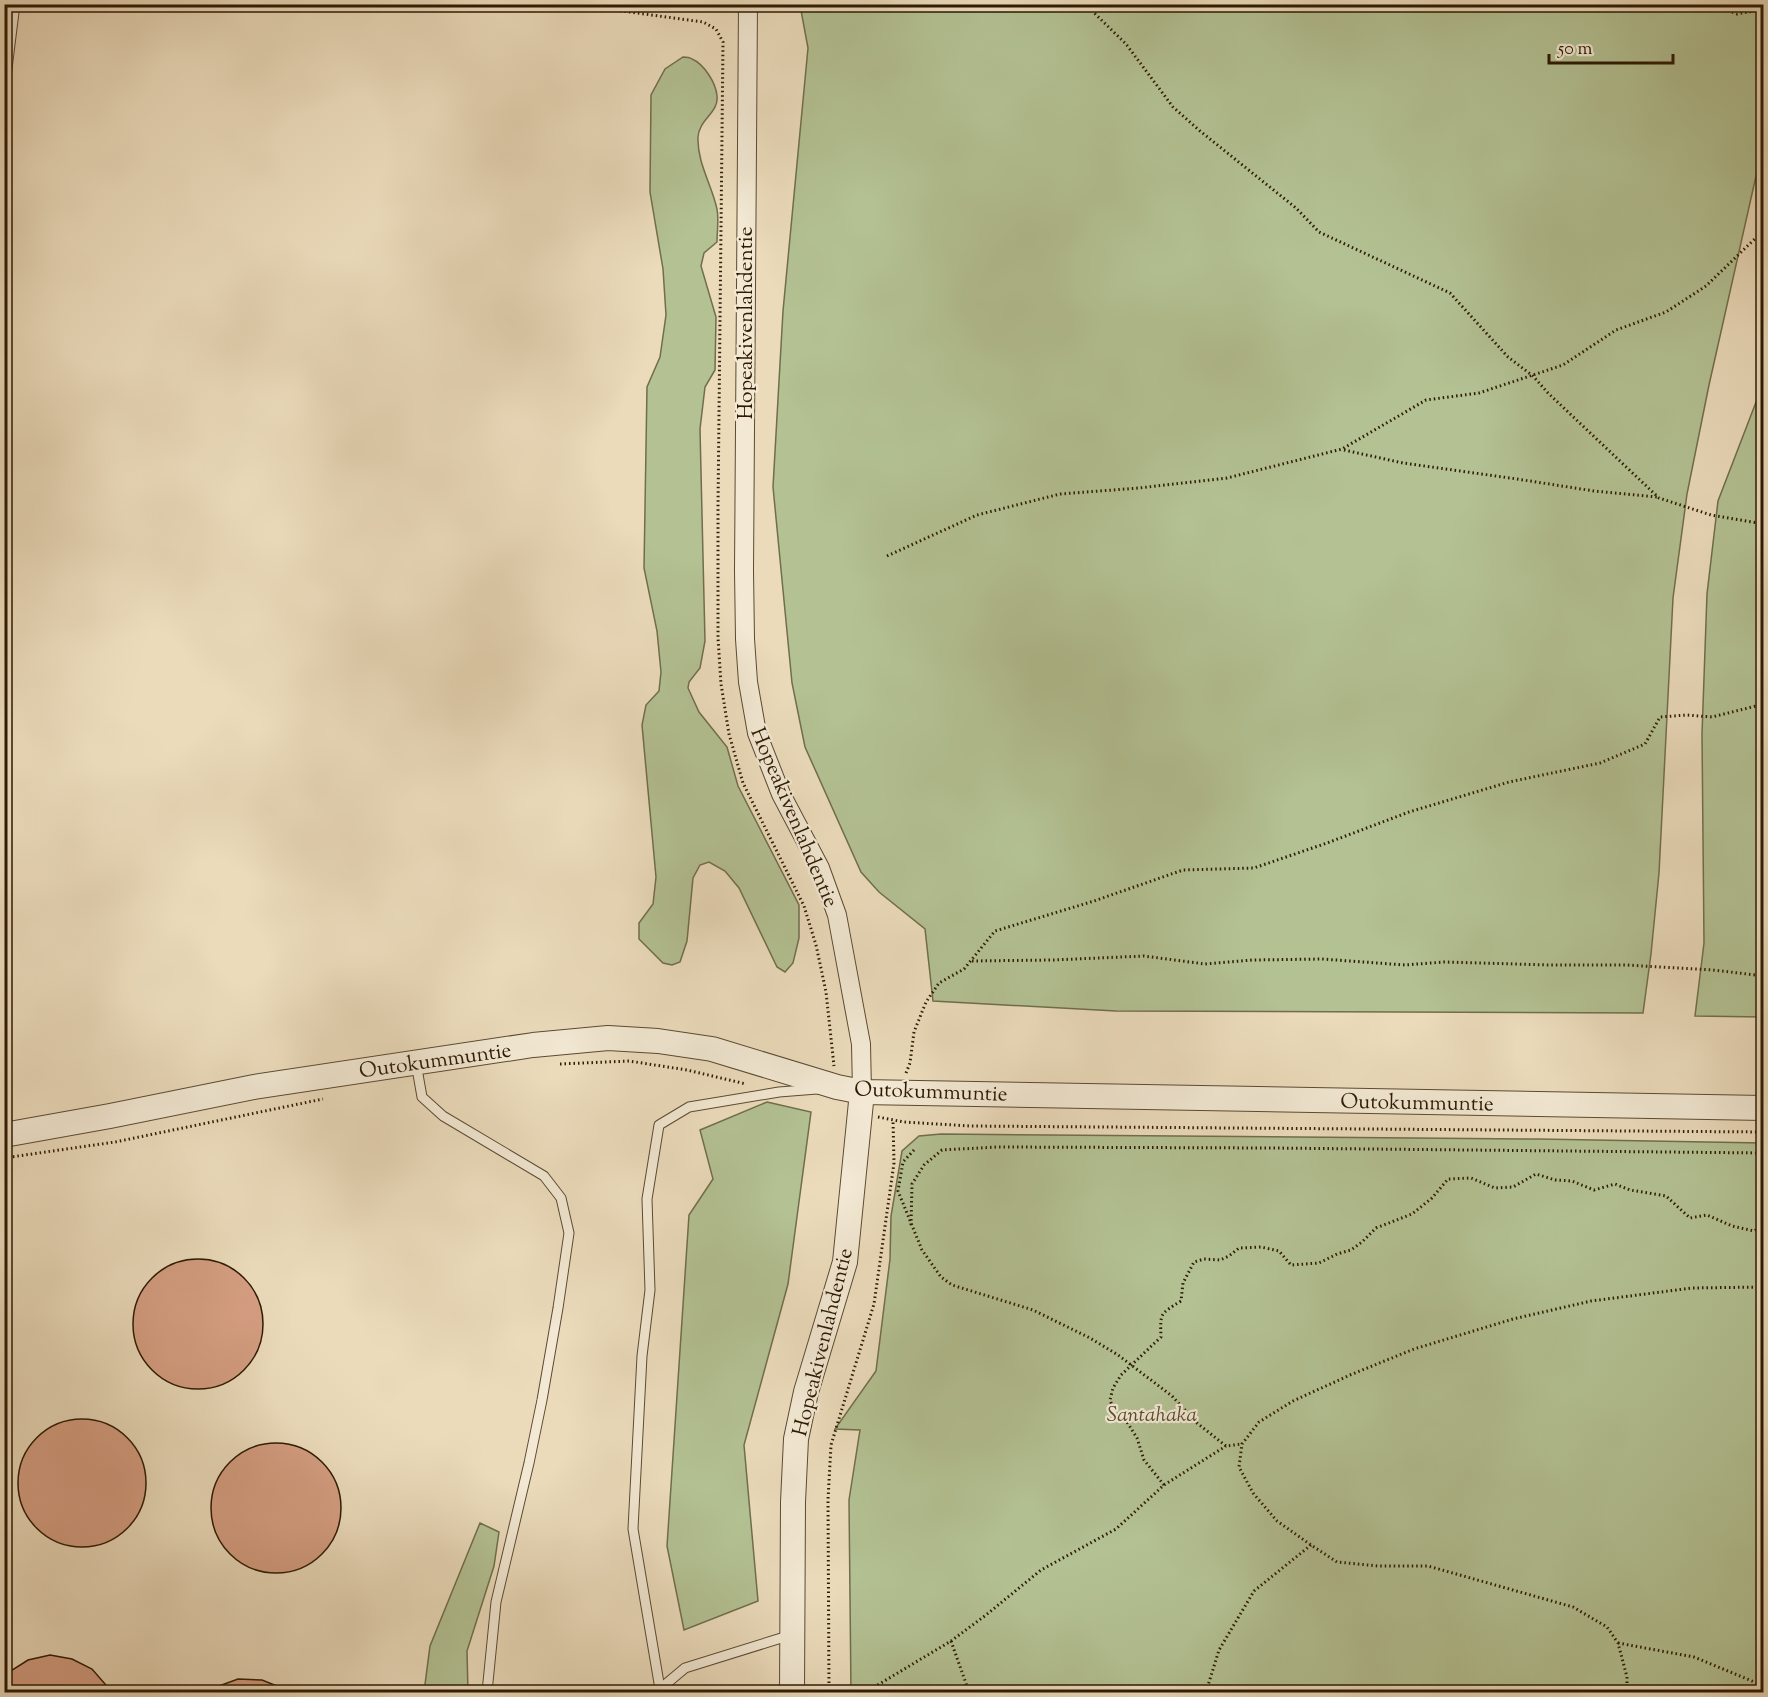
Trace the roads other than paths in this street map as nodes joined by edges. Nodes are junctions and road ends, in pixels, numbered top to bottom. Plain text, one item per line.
1 (15, 4) edge
2 (748, 4) edge
3 (4, 93) edge
4 (416, 1062) junction
5 (837, 1087) junction
6 (861, 1102) junction
7 (1764, 1108) edge
8 (4, 1135) edge
9 (792, 1635) junction
10 (660, 1691) edge
11 (487, 1692) edge
12 (792, 1692) edge

1 - 3 lane
2 - 6 street, Hopeakivenlahdentie
4 - 5 street, Outokummuntie
4 - 8 street, Outokummuntie
4 - 11 lane
5 - 6 street, Outokummuntie
5 - 10 lane
6 - 7 street, Outokummuntie
6 - 9 street, Hopeakivenlahdentie
9 - 10 lane
9 - 12 street, Hopeakivenlahdentie

